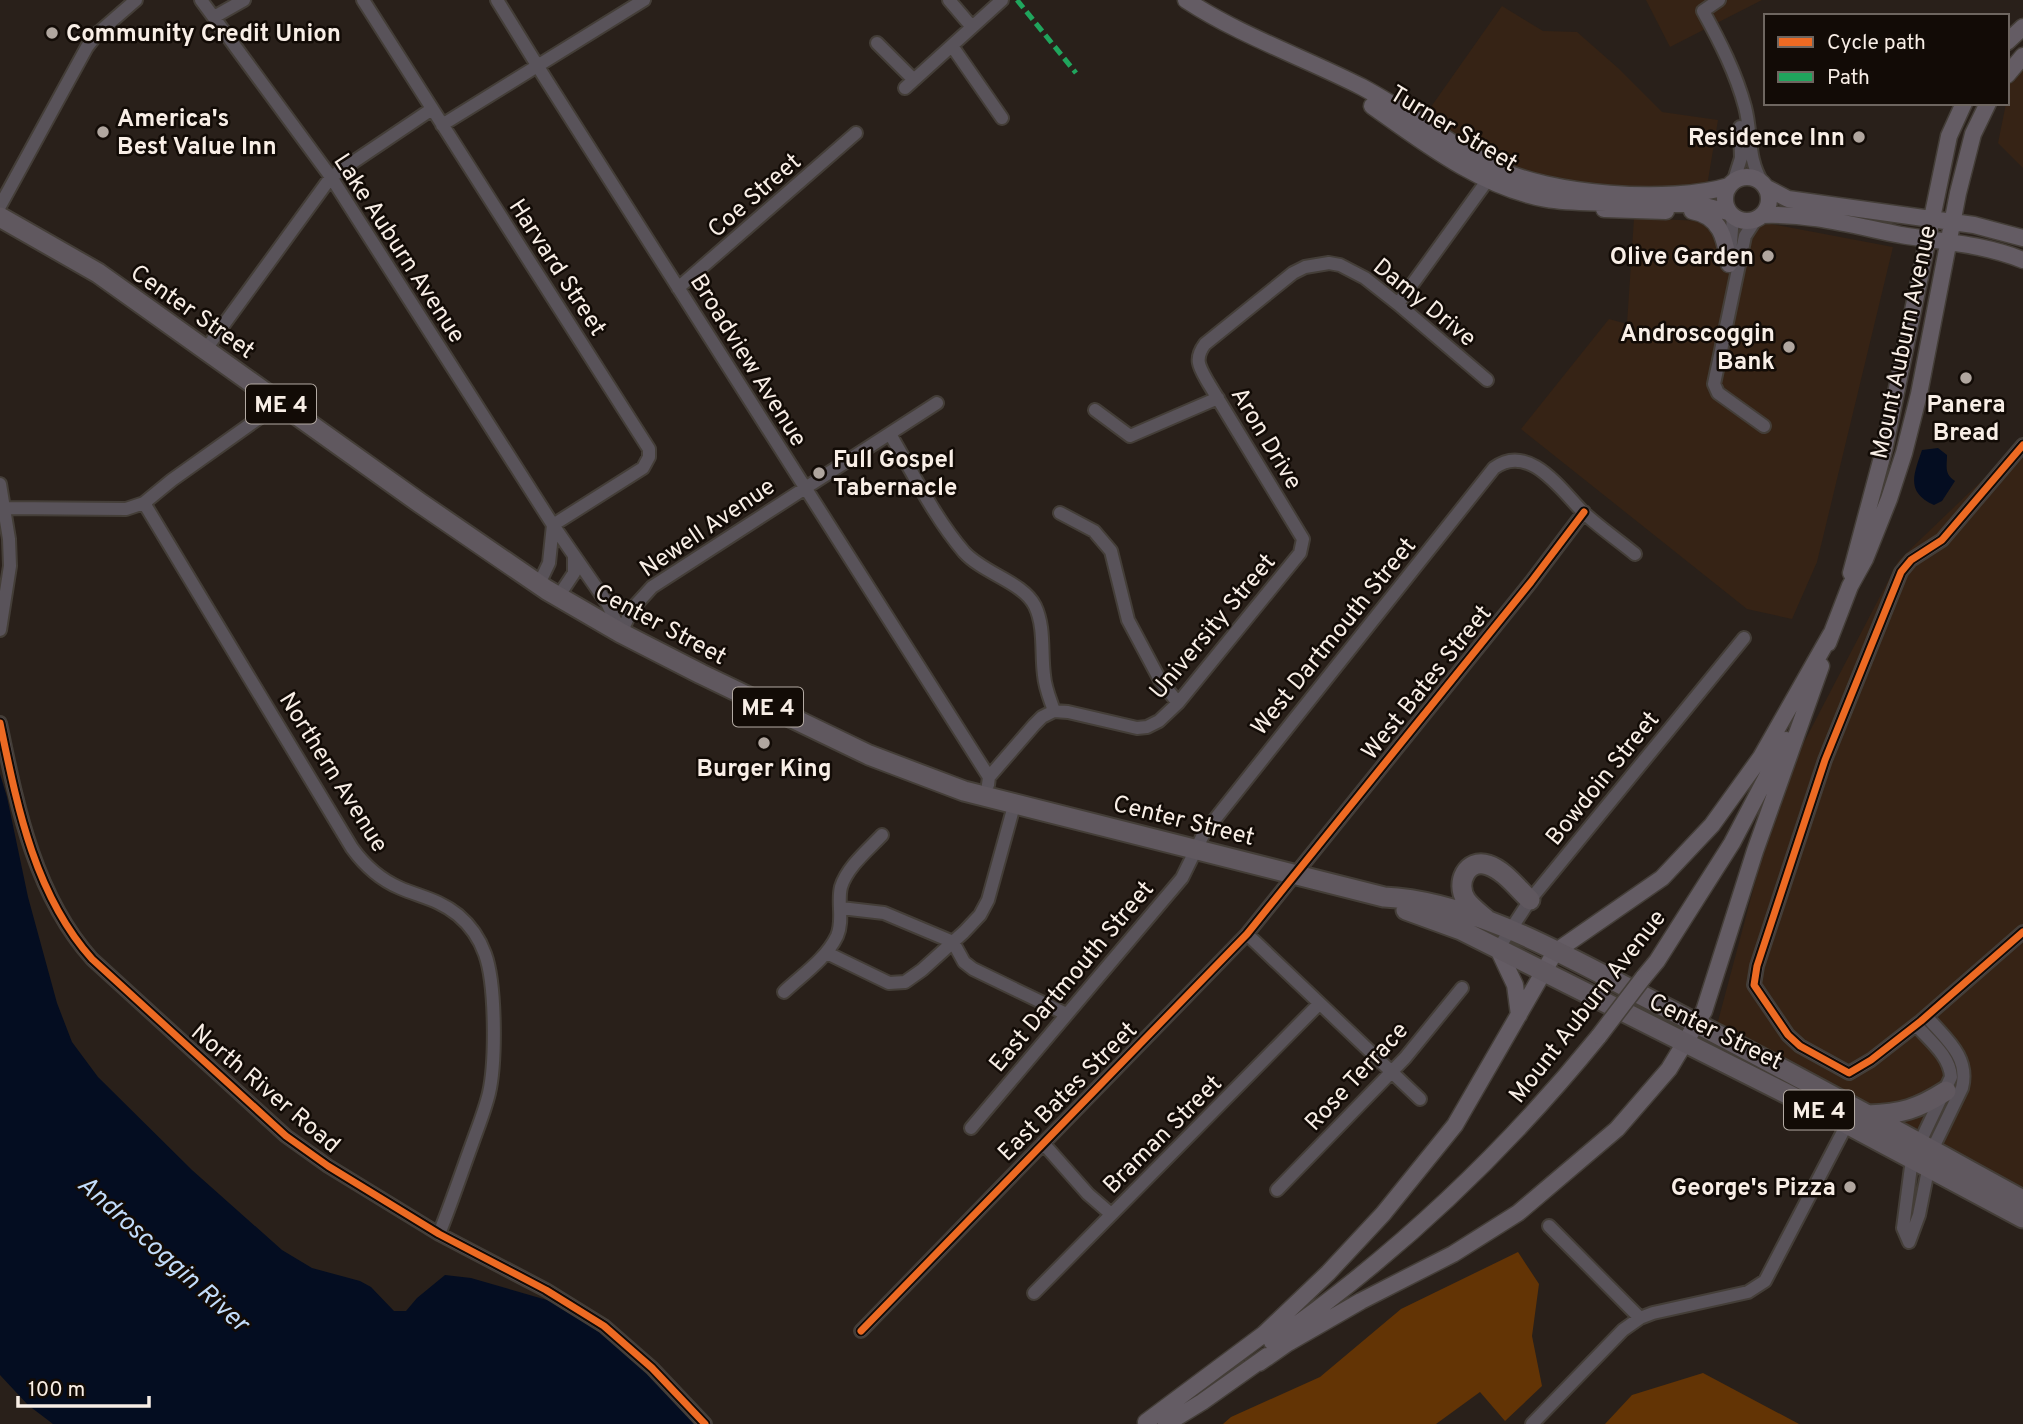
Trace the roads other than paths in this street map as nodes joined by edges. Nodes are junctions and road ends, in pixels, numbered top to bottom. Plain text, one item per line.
1 (136, 0) edge
2 (201, 0) edge
3 (244, 0) edge
4 (363, 0) edge
5 (498, 0) edge
6 (644, 0) edge
7 (949, 0) edge
8 (1002, 0) edge
9 (1185, 0) edge
10 (1719, 0) edge
11 (214, 16) junction
12 (972, 27) junction
13 (2023, 27) edge
14 (2009, 40) edge
15 (877, 43) dead end
16 (953, 46) junction
17 (2023, 56) edge
18 (537, 66) junction
19 (2009, 73) edge
20 (1738, 81) junction
21 (1963, 105) edge
22 (1988, 105) edge
23 (432, 109) junction
24 (1002, 118) dead end
25 (442, 125) junction
26 (856, 133) dead end
27 (1492, 174) junction
28 (331, 177) junction
29 (1731, 183) junction
30 (1764, 185) junction
31 (1590, 202) junction
32 (0, 206) edge
33 (1730, 214) junction
34 (0, 217) edge
35 (1759, 217) junction
36 (1931, 220) junction
37 (1953, 222) junction
38 (1927, 238) junction
39 (2023, 238) edge
40 (1949, 241) junction
41 (2021, 259) edge
42 (1729, 264) junction
43 (1732, 287) junction
44 (678, 288) junction
45 (1398, 304) junction
46 (205, 349) junction
47 (1199, 354) joint
48 (1487, 380) dead end
49 (1218, 398) junction
50 (280, 403) junction
51 (937, 403) dead end
52 (1095, 410) dead end
53 (1764, 426) dead end
54 (890, 433) junction
55 (2023, 445) edge
56 (0, 484) edge
57 (805, 487) junction
58 (144, 503) junction
59 (4, 508) junction
60 (1584, 512) junction
61 (1060, 513) dead end
62 (553, 525) junction
63 (1303, 542) joint
64 (573, 553) junction
65 (1635, 554) dead end
66 (539, 584) junction
67 (1850, 586) junction
68 (558, 597) junction
69 (0, 630) edge
70 (621, 633) junction
71 (1831, 634) junction
72 (1744, 638) dead end
73 (1178, 703) junction
74 (1054, 711) junction
75 (0, 723) edge
76 (988, 786) junction
77 (1015, 803) junction
78 (882, 835) dead end
79 (1198, 848) junction
80 (1296, 873) junction
81 (1384, 897) junction
82 (1530, 900) junction
83 (841, 908) junction
84 (1489, 922) junction
85 (1510, 929) junction
86 (2023, 932) edge
87 (1247, 934) junction
88 (953, 942) junction
89 (1497, 948) junction
90 (1555, 952) junction
91 (827, 953) junction
92 (1544, 972) junction
93 (1462, 989) dead end
94 (784, 992) dead end
95 (1319, 1004) junction
96 (1066, 1014) junction
97 (1519, 1015) junction
98 (1927, 1017) junction
99 (1698, 1023) junction
100 (1916, 1025) junction
101 (1685, 1043) junction
102 (1709, 1055) junction
103 (1669, 1069) junction
104 (1391, 1072) junction
105 (1946, 1091) junction
106 (1420, 1099) dead end
107 (1868, 1115) junction
108 (1847, 1124) junction
109 (971, 1128) dead end
110 (1043, 1143) junction
111 (1922, 1155) junction
112 (1277, 1190) dead end
113 (2023, 1200) edge
114 (1111, 1214) junction
115 (2023, 1217) edge
116 (1549, 1226) dead end
117 (439, 1234) junction
118 (1034, 1293) dead end
119 (1312, 1314) junction
120 (1640, 1318) junction
121 (861, 1331) dead end
122 (1259, 1363) junction
123 (1144, 1423) edge
124 (705, 1424) edge
125 (1166, 1424) edge
126 (1532, 1424) edge

1 - 32 street
2 - 11 street, Lake Auburn Avenue
3 - 11 street
4 - 23 street, Harvard Street
5 - 18 street, Broadview Avenue
6 - 18 street
7 - 12 street
8 - 12 street
9 - 27 main road, Turner Street
10 - 20 street
11 - 28 street, Lake Auburn Avenue
12 - 16 street
13 - 14 main road
15 - 16 street
16 - 24 street
17 - 19 main road
18 - 25 street
18 - 44 street, Broadview Avenue
20 - 29 street
20 - 30 street
21 - 36 main road, Mount Auburn Avenue
22 - 37 main road, Mount Auburn Avenue
23 - 25 street, Harvard Street
23 - 28 street
25 - 62 street, Harvard Street
26 - 44 street, Coe Street
27 - 29 main road, Turner Street
27 - 31 main road, Turner Street
27 - 45 street
28 - 46 street
28 - 62 street, Lake Auburn Avenue
29 - 30 main road
29 - 33 main road
30 - 35 main road
30 - 36 main road
31 - 33 main road, Turner Street
31 - 42 main road
33 - 35 main road
33 - 42 street
34 - 46 highway, Center Street / ME 4
35 - 38 main road
35 - 43 street
36 - 37 main road
36 - 38 main road, Mount Auburn Avenue
37 - 39 main road
37 - 40 main road, Mount Auburn Avenue
38 - 40 main road
38 - 67 main road, Mount Auburn Avenue
40 - 41 main road
40 - 67 main road, Mount Auburn Avenue
42 - 43 street
43 - 53 street
44 - 57 street, Broadview Avenue
45 - 47 street, Damy Drive
45 - 48 street, Damy Drive
46 - 50 highway, Center Street / ME 4
47 - 49 street, Aron Drive
49 - 52 street
49 - 63 street, Aron Drive
50 - 58 street
50 - 66 highway, Center Street / ME 4
51 - 54 street, Newell Avenue
54 - 57 street, Newell Avenue
54 - 74 street
55 - 100 street
56 - 59 street
57 - 70 street, Newell Avenue
57 - 76 street, Broadview Avenue
58 - 59 street
58 - 117 street, Northern Avenue
59 - 69 street
60 - 65 street
60 - 79 street, West Dartmouth Street
60 - 80 street, West Bates Street
61 - 73 street
62 - 64 street, Lake Auburn Avenue
62 - 66 street
63 - 73 street, University Street
64 - 68 street
64 - 70 street, Lake Auburn Avenue
66 - 68 highway, Center Street / ME 4
67 - 71 main road, Mount Auburn Avenue
68 - 70 highway, Center Street / ME 4
70 - 76 highway, Center Street / ME 4
71 - 90 main road
71 - 99 main road
71 - 119 main road, Mount Auburn Avenue, bridge
72 - 82 street, Bowdoin Street
73 - 74 street, University Street
74 - 76 street
75 - 117 street, North River Road
76 - 77 highway, Center Street / ME 4
77 - 79 highway, Center Street / ME 4
77 - 88 street
78 - 83 street
79 - 80 highway, Center Street / ME 4
79 - 96 street, East Dartmouth Street
80 - 81 highway, Center Street / ME 4
80 - 87 street, East Bates Street
81 - 84 highway, Center Street / ME 4
81 - 89 highway, Center Street / ME 4
82 - 84 highway
82 - 85 street, Bowdoin Street
83 - 88 street
83 - 91 street
84 - 85 highway, Center Street / ME 4
85 - 89 street, Bowdoin Street
85 - 90 highway, Center Street / ME 4
86 - 98 street
87 - 95 street
87 - 110 street, East Bates Street
88 - 91 street
88 - 96 street
89 - 92 highway, Center Street / ME 4
89 - 97 main road
90 - 92 main road
90 - 99 highway, Center Street / ME 4
91 - 94 street
92 - 97 main road
92 - 101 highway, Center Street / ME 4
93 - 104 street, Rose Terrace
95 - 104 street
95 - 114 street, Braman Street
96 - 109 street, East Dartmouth Street
97 - 123 main road
98 - 100 street
98 - 111 street
99 - 101 main road
99 - 107 highway, Center Street / ME 4
100 - 105 street
101 - 102 highway, Center Street / ME 4
101 - 103 main road
102 - 103 main road
102 - 108 highway, Center Street / ME 4
103 - 122 main road
104 - 106 street
104 - 112 street, Rose Terrace
105 - 107 highway
105 - 111 street
107 - 111 highway, Center Street / ME 4
108 - 111 highway, Center Street / ME 4
108 - 120 street
110 - 114 street
110 - 121 street, East Bates Street
111 - 111 street
111 - 113 highway, Center Street / ME 4
111 - 115 highway, Center Street / ME 4
114 - 118 street, Braman Street
116 - 120 street
117 - 124 street, North River Road
119 - 122 main road, Mount Auburn Avenue
119 - 123 main road, Mount Auburn Avenue
120 - 126 street
122 - 125 main road, Mount Auburn Avenue

